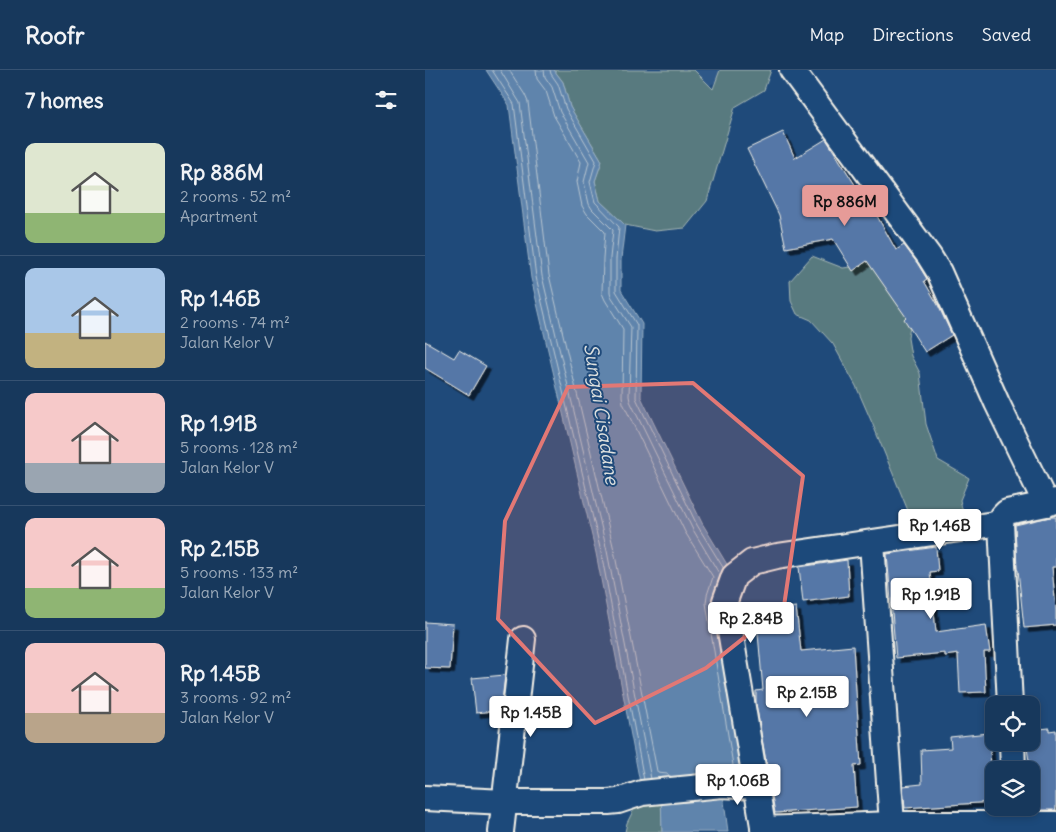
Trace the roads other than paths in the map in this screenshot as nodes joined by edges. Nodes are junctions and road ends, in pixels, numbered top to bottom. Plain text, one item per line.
1 (792, 70) edge
2 (1051, 502) edge
3 (1001, 523) junction
4 (872, 542) junction
5 (523, 639) dead end
6 (1010, 696) edge
7 (755, 787) junction
8 (425, 798) edge
9 (505, 802) junction
10 (1015, 816) edge
11 (892, 824) junction
12 (1056, 824) edge
13 (763, 830) edge
14 (501, 832) edge

1 - 2 street
2 - 3 street
3 - 4 street
3 - 6 street
4 - 7 street
4 - 11 street
5 - 9 street
7 - 9 street
7 - 13 street
8 - 9 street
9 - 14 street
10 - 11 street
10 - 12 street
11 - 13 street

